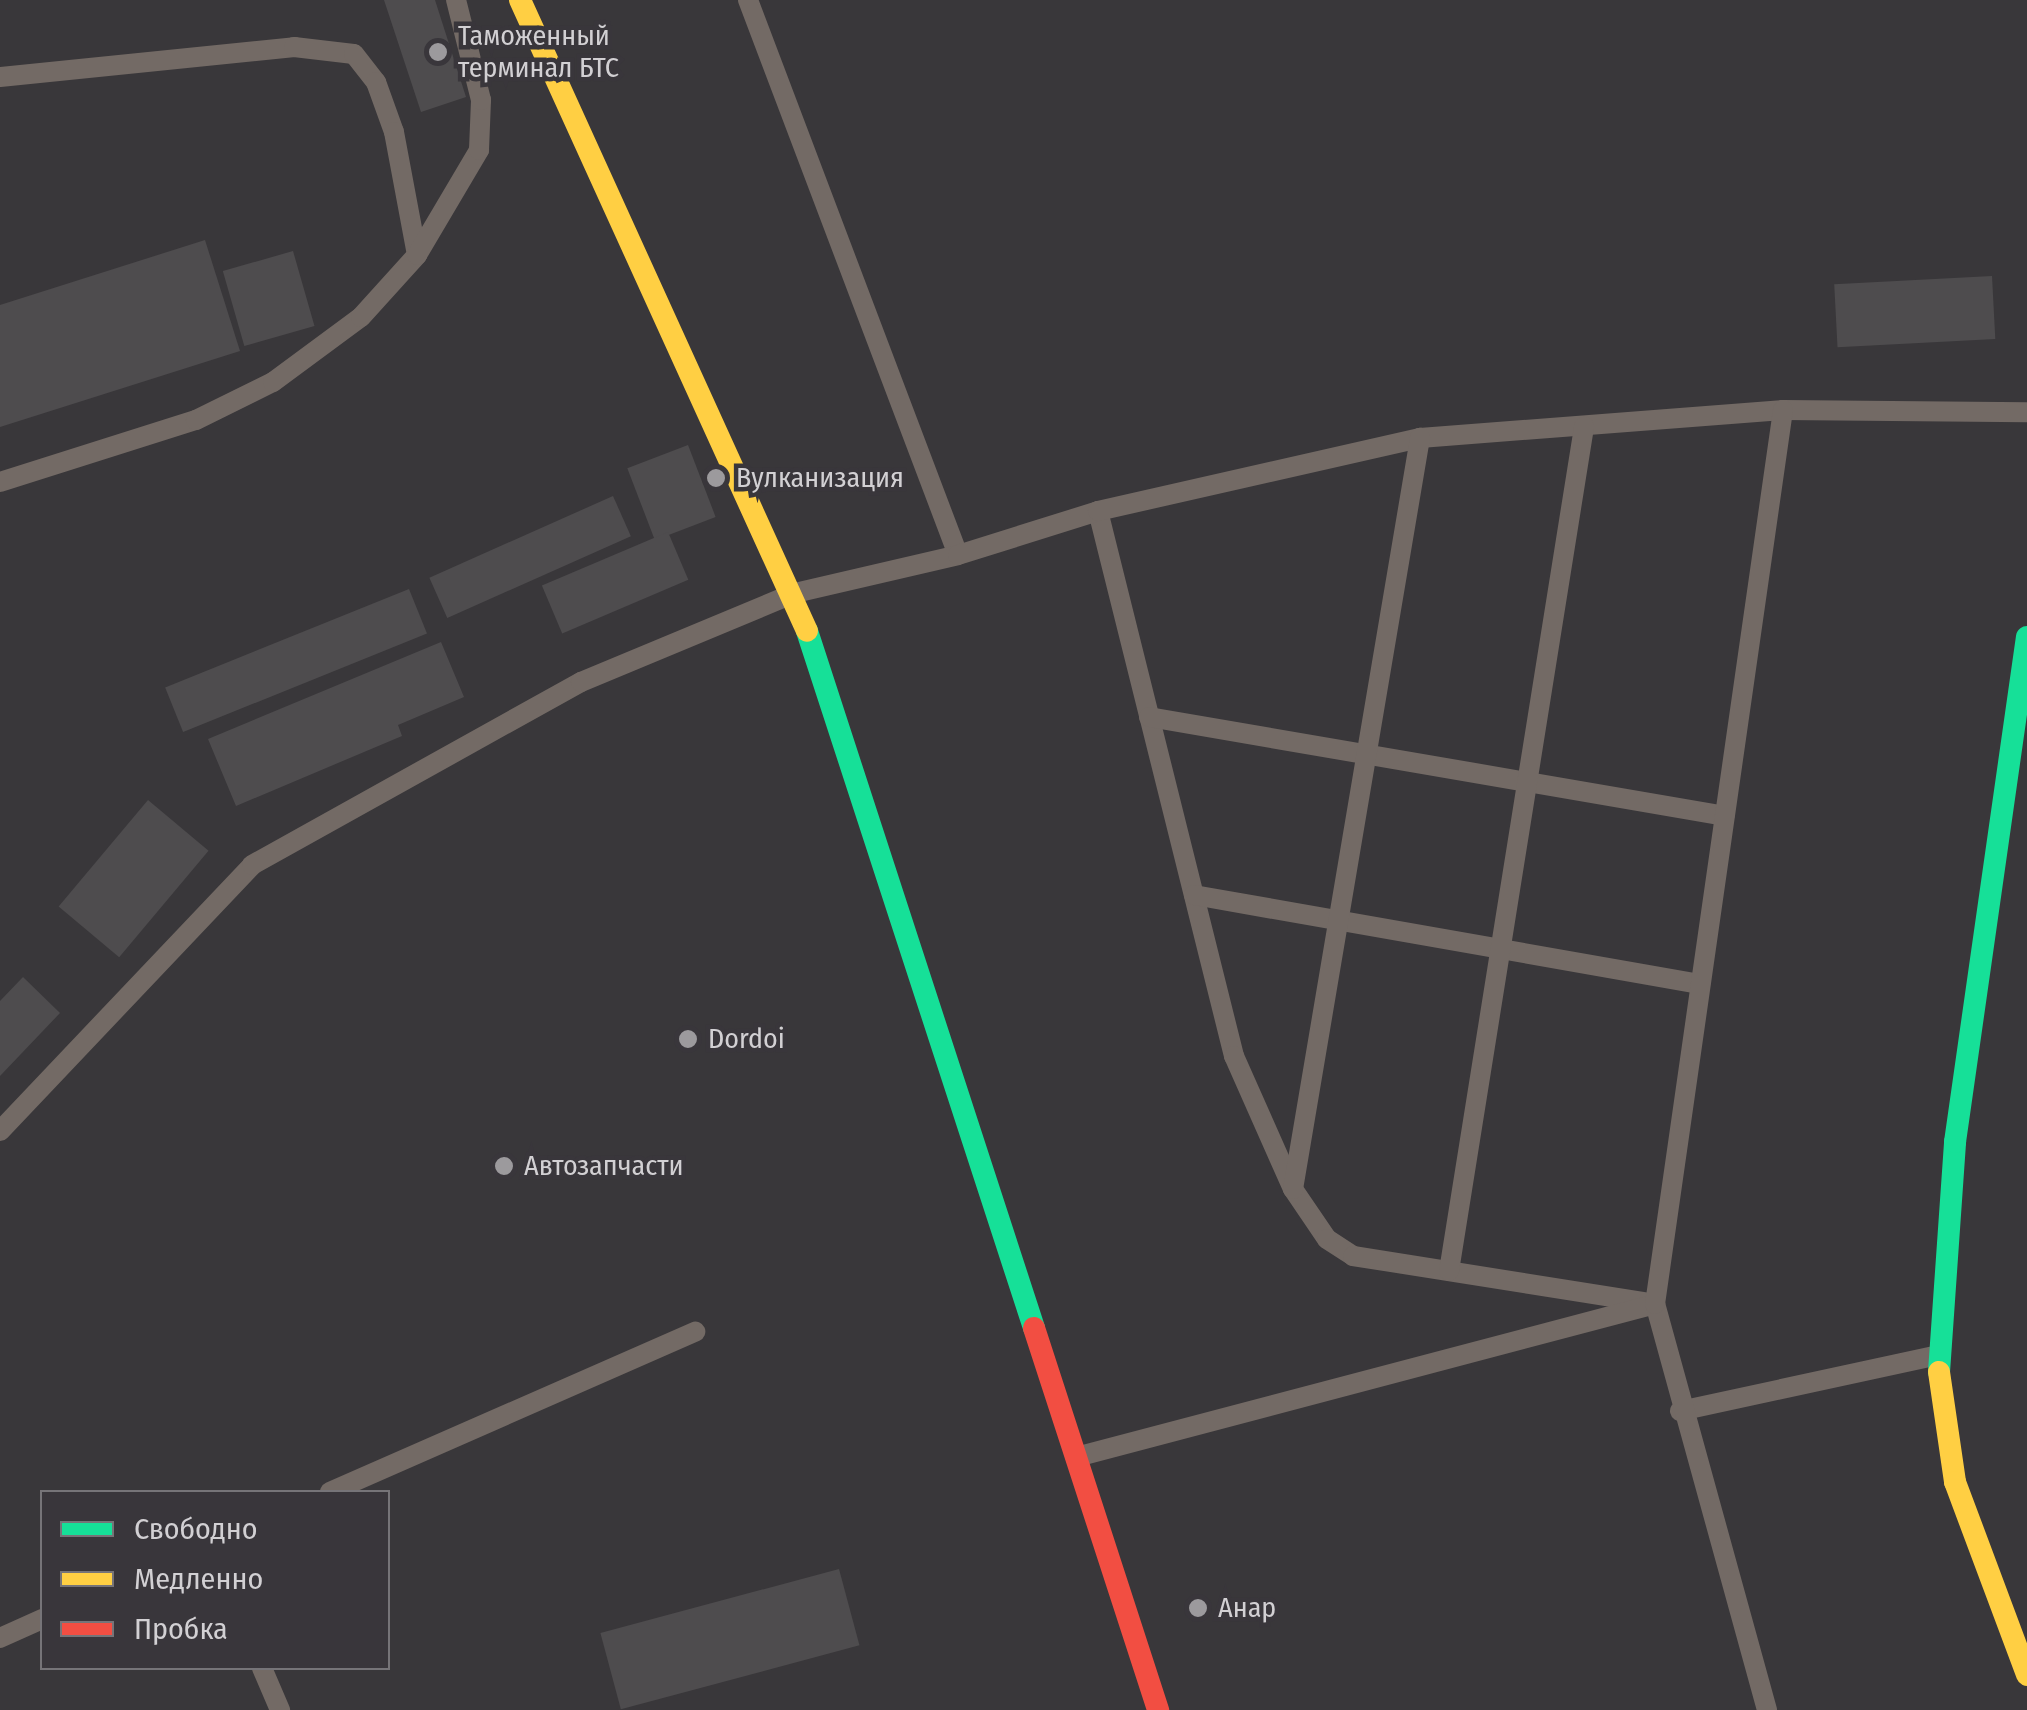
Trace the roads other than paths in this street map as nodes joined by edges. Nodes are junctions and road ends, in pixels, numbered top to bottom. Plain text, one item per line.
1 (456, 0) edge
2 (520, 0) edge
3 (748, 0) edge
4 (0, 77) edge
5 (417, 255) junction
6 (1783, 410) junction
7 (2027, 412) edge
8 (1584, 427) junction
9 (1420, 438) junction
10 (0, 482) edge
11 (1098, 511) junction
12 (958, 555) junction
13 (795, 593) junction
14 (2027, 637) edge
15 (1149, 717) junction
16 (1366, 753) junction
17 (1528, 780) junction
18 (1725, 816) junction
19 (1194, 895) junction
20 (1338, 919) junction
21 (1501, 951) junction
22 (1700, 984) junction
23 (0, 1132) edge
24 (1293, 1189) junction
25 (1449, 1272) junction
26 (1654, 1304) junction
27 (695, 1332) dead end
28 (1937, 1355) junction
29 (1680, 1411) junction
30 (1080, 1456) junction
31 (335, 1490) edge
32 (40, 1620) edge
33 (0, 1638) edge
34 (263, 1670) edge
35 (2027, 1675) edge
36 (280, 1710) edge
37 (1158, 1710) edge
38 (1767, 1710) edge

1 - 5 lane
2 - 13 street
3 - 12 lane
4 - 5 lane
5 - 10 lane
6 - 7 lane
6 - 8 lane
6 - 18 lane
8 - 9 lane
8 - 17 lane
9 - 11 lane
9 - 16 lane
11 - 12 lane
11 - 15 lane
12 - 13 lane
13 - 23 lane
13 - 30 street
14 - 28 street
15 - 16 lane
15 - 19 lane
16 - 17 lane
16 - 20 lane
17 - 18 lane
17 - 21 lane
18 - 22 lane
19 - 20 lane
19 - 24 lane
20 - 21 lane
20 - 24 lane
21 - 22 lane
21 - 25 lane
22 - 26 lane
24 - 25 lane
25 - 26 lane
26 - 29 lane
26 - 30 lane
27 - 31 lane
28 - 29 lane
28 - 35 street
29 - 38 lane
30 - 37 street
32 - 33 lane
34 - 36 lane

